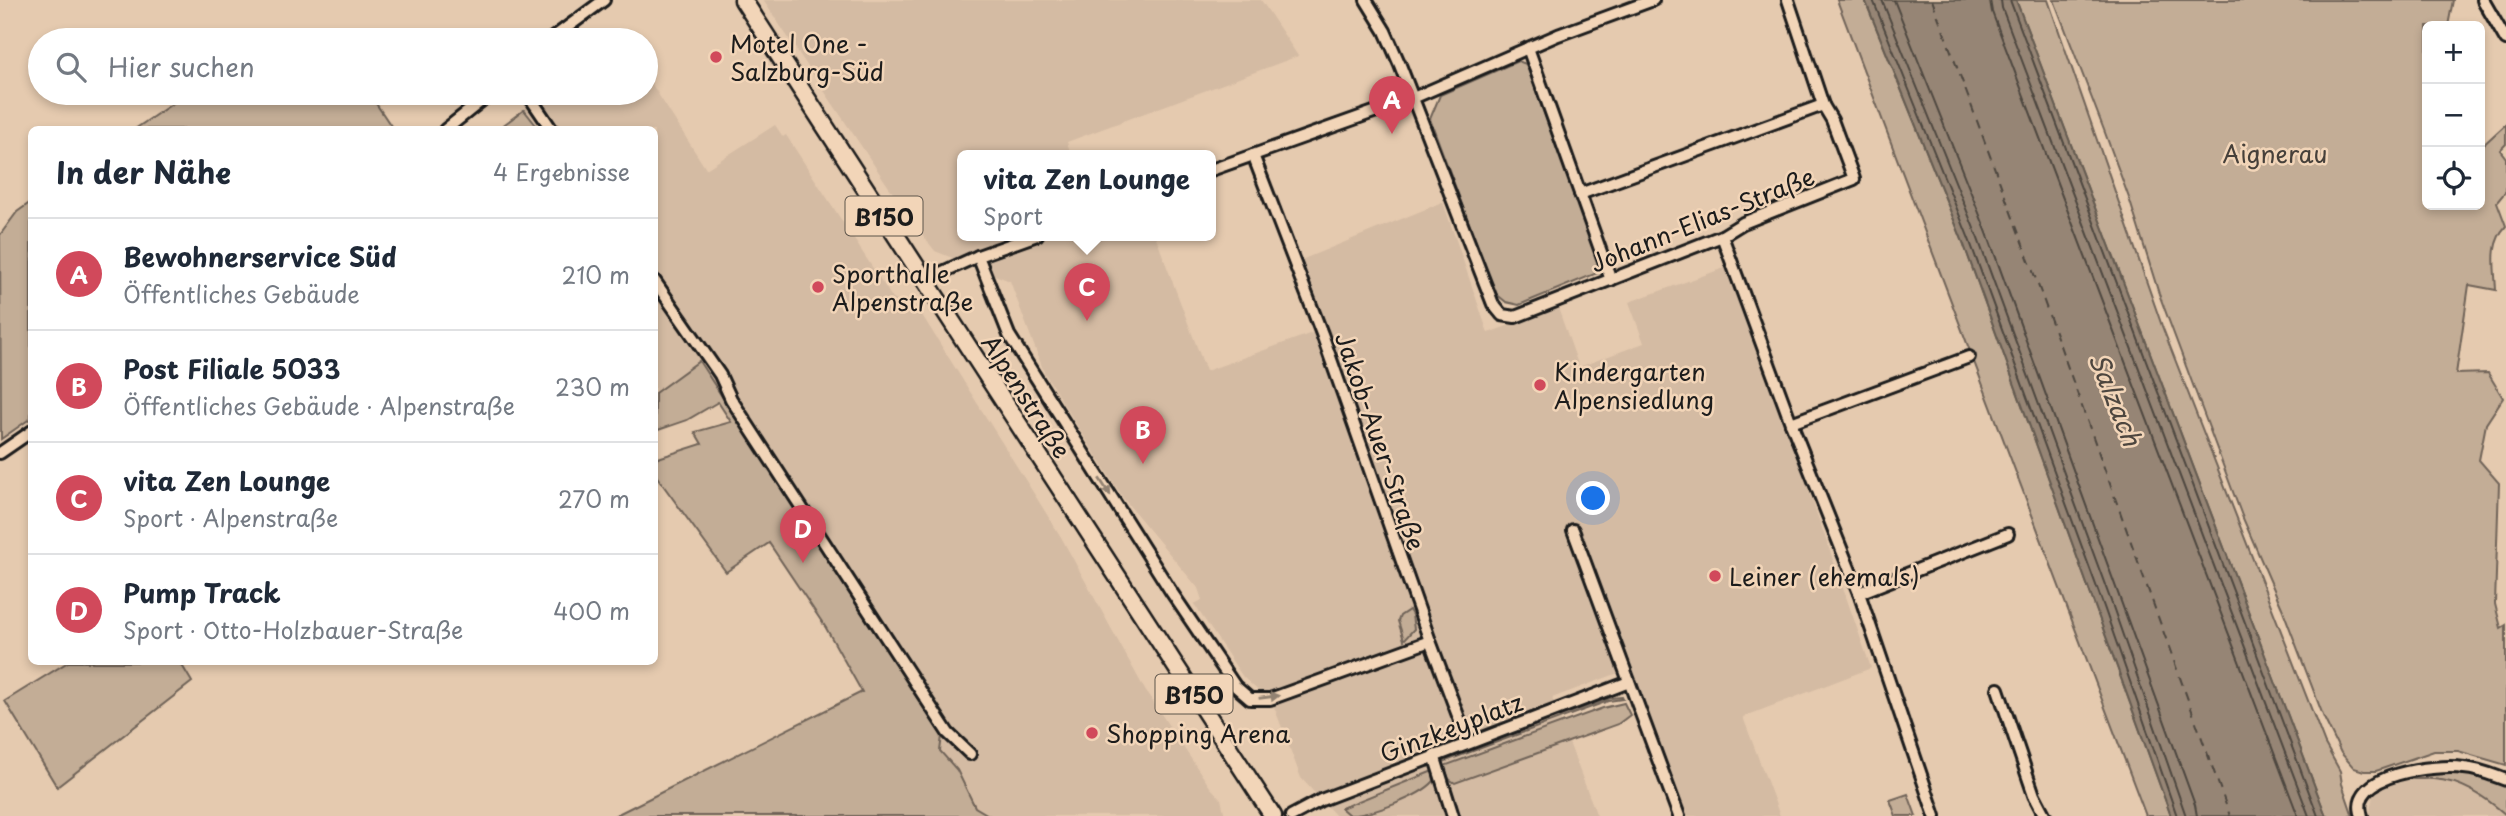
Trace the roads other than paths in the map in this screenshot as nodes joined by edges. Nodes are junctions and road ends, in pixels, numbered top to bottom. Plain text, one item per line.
1 (604, 0) edge
2 (743, 0) edge
3 (1366, 0) edge
4 (1653, 0) edge
5 (1788, 0) edge
6 (2483, 0) edge
7 (566, 28) edge
8 (2506, 40) edge
9 (1528, 48) junction
10 (1413, 98) junction
11 (476, 105) edge
12 (535, 105) edge
13 (1823, 105) junction
14 (450, 126) edge
15 (549, 126) edge
16 (1253, 155) junction
17 (1216, 168) edge
18 (1580, 194) junction
19 (1723, 236) junction
20 (1020, 241) edge
21 (978, 256) junction
22 (1611, 279) junction
23 (925, 280) junction
24 (658, 286) edge
25 (1969, 357) dead end
26 (1791, 423) junction
27 (28, 433) edge
28 (0, 453) edge
29 (1573, 530) dead end
30 (2008, 534) dead end
31 (1859, 593) junction
32 (1430, 641) junction
33 (1629, 682) junction
34 (1997, 689) dead end
35 (1468, 743) junction
36 (970, 754) dead end
37 (1434, 755) junction
38 (2506, 780) edge
39 (1273, 816) edge
40 (1291, 816) edge
41 (1453, 816) edge
42 (1679, 816) edge
43 (1935, 816) edge
44 (2045, 816) edge
45 (2362, 816) edge

1 - 7 street
2 - 23 main road, Alpenstraße / B150
3 - 10 street
4 - 9 street
5 - 13 street
6 - 8 street
9 - 10 street
9 - 18 street
10 - 16 street
10 - 22 street, Johann-Elias-Straße
11 - 14 street
12 - 15 street
13 - 18 street
13 - 19 street, Johann-Elias-Straße
16 - 17 street
16 - 32 street, Jakob-Auer-Straße
18 - 22 street
19 - 22 street, Johann-Elias-Straße
19 - 26 street
20 - 21 street
21 - 23 street
21 -> 32 street, Alpenstraße
23 - 39 main road, Alpenstraße / B150
24 - 36 street
25 - 26 street
26 - 31 street
27 - 28 street
29 - 33 street
30 - 31 street
31 - 43 street
32 - 35 street, Jakob-Auer-Straße
33 - 35 street, Ginzkeyplatz
33 - 42 street
34 - 44 street
35 - 37 street, Ginzkeyplatz
37 - 40 street, Ginzkeyplatz
37 - 41 street
38 - 45 street

